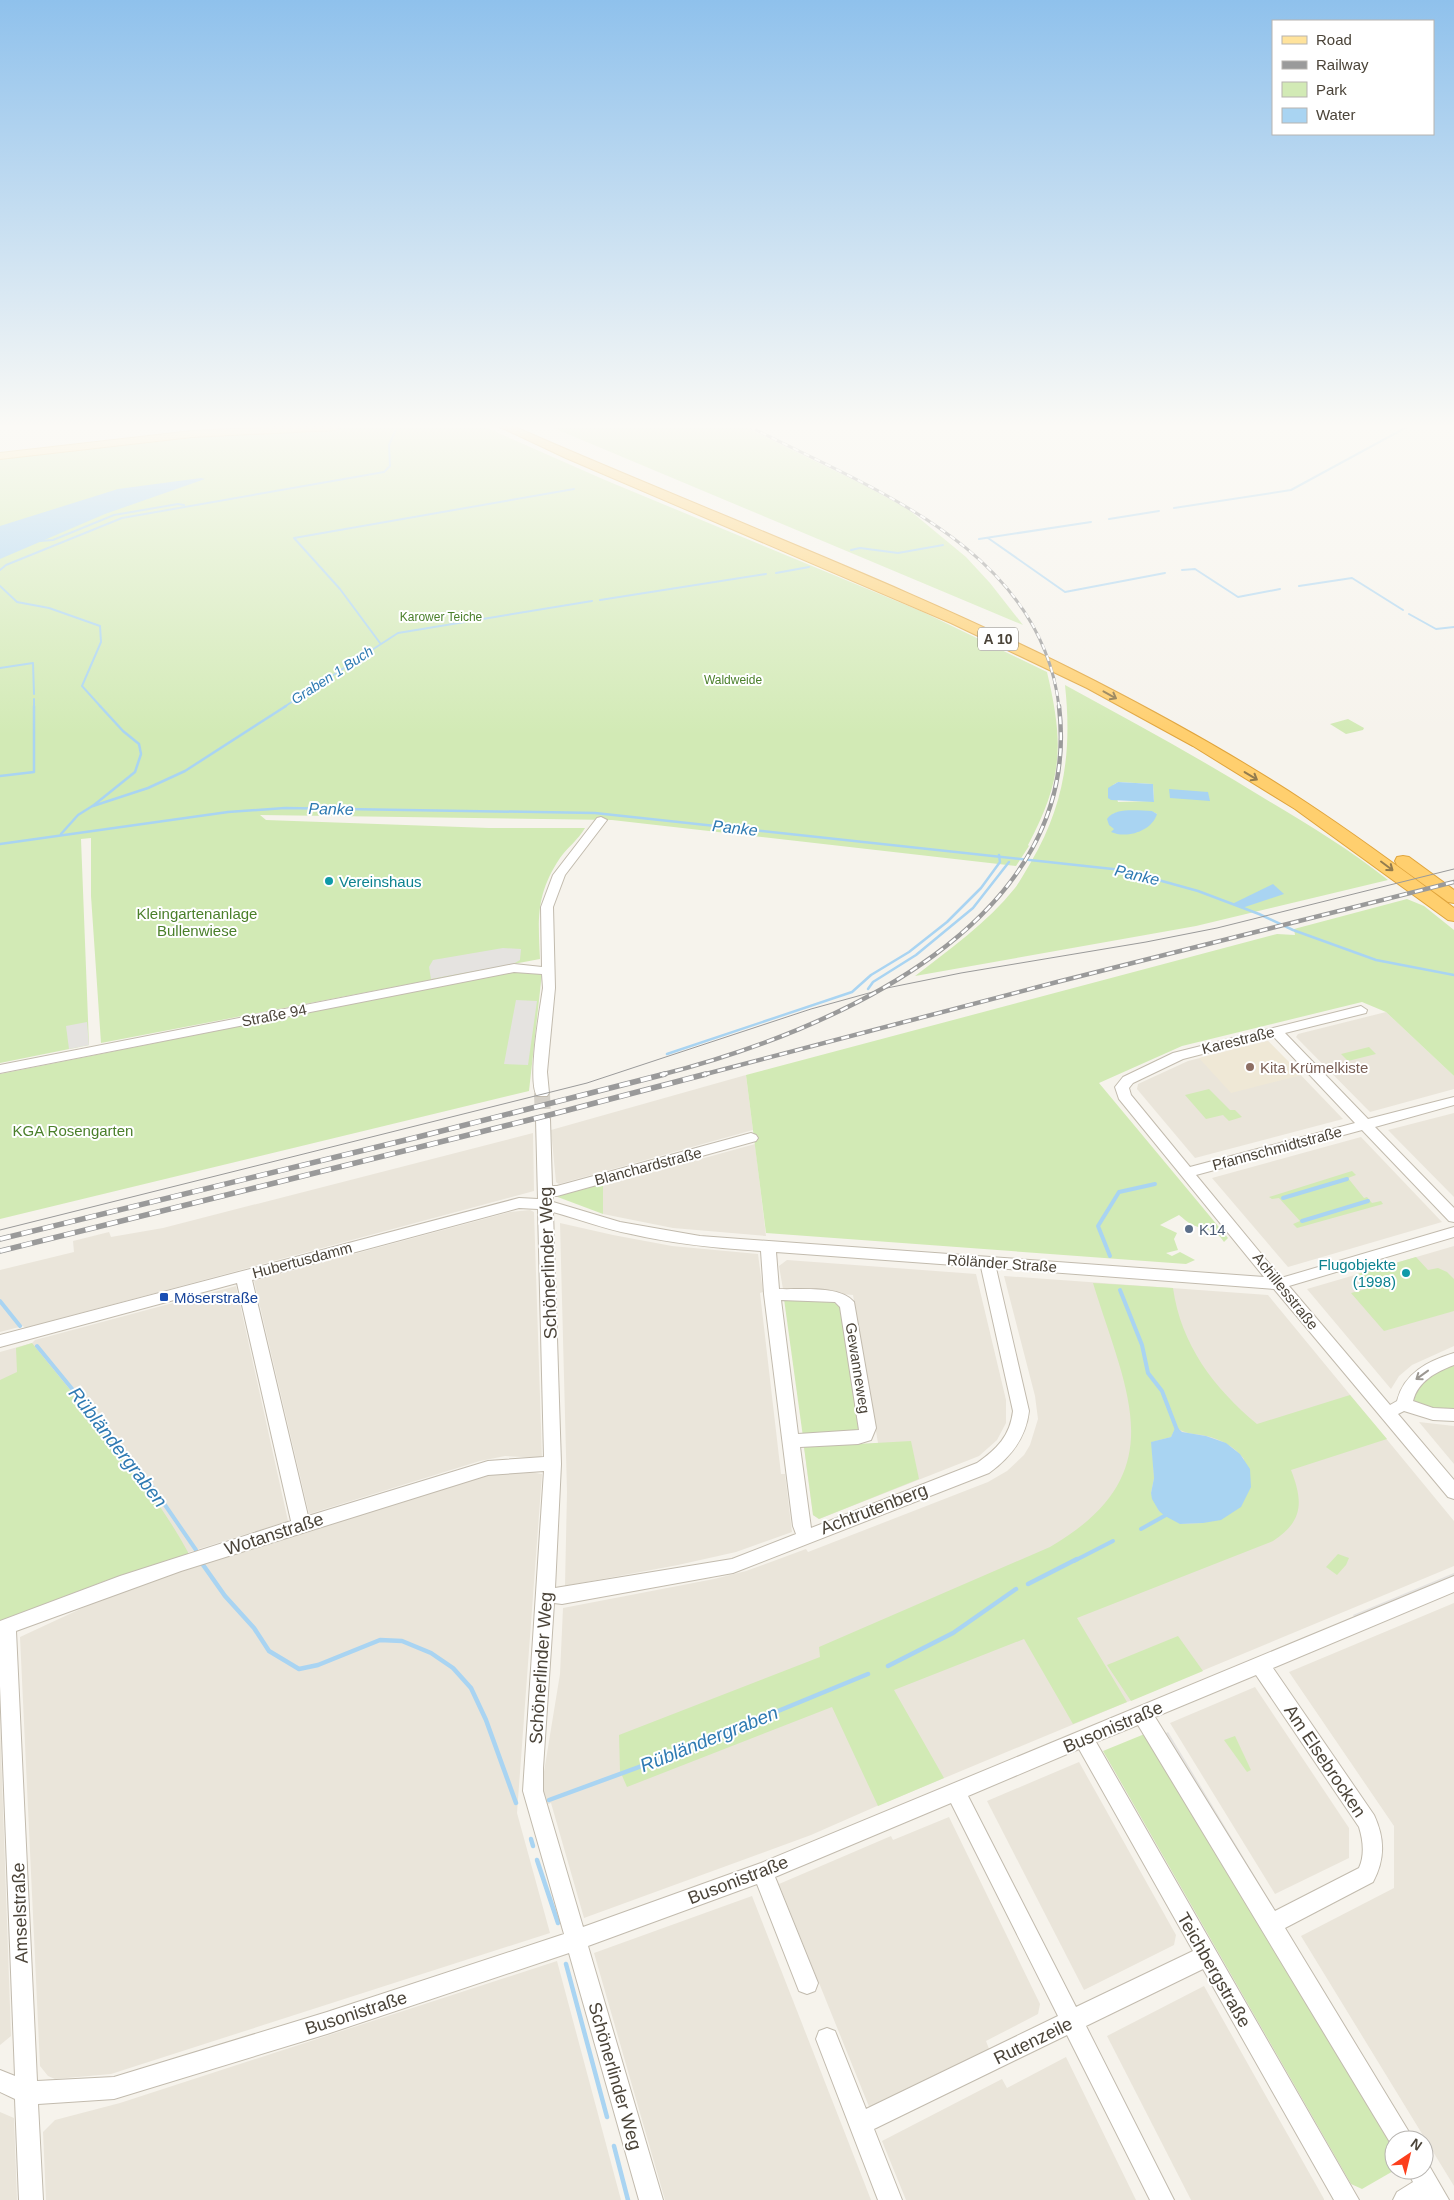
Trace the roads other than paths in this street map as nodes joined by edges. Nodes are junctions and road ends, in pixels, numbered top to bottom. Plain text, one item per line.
1 (752, 530) edge
2 (772, 530) edge
3 (601, 820) dead end
4 (1454, 898) edge
5 (1454, 916) edge
6 (548, 971) junction
7 (1361, 1010) dead end
8 (1275, 1031) junction
9 (0, 1069) edge
10 (1122, 1086) joint
11 (542, 1093) tunnel mouth
12 (1454, 1101) edge
13 (543, 1119) tunnel mouth
14 (1365, 1124) junction
15 (751, 1138) dead end
16 (1188, 1172) junction
17 (546, 1197) junction
18 (1454, 1217) edge
19 (1454, 1232) edge
20 (768, 1246) junction
21 (987, 1262) junction
22 (242, 1276) junction
23 (1278, 1284) junction
24 (772, 1294) junction
25 (0, 1341) edge
26 (1454, 1359) edge
27 (1404, 1405) junction
28 (1386, 1411) junction
29 (1454, 1414) edge
30 (791, 1441) junction
31 (553, 1464) junction
32 (1454, 1492) edge
33 (301, 1525) junction
34 (806, 1536) junction
35 (1454, 1584) edge
36 (546, 1596) junction
37 (3, 1628) edge
38 (1260, 1665) junction
39 (1143, 1715) junction
40 (1084, 1740) junction
41 (956, 1792) junction
42 (763, 1872) junction
43 (1272, 1924) junction
44 (577, 1940) junction
45 (1206, 1956) junction
46 (807, 1983) dead end
47 (1073, 2022) junction
48 (827, 2039) dead end
49 (0, 2081) edge
50 (27, 2093) junction
51 (859, 2124) junction
52 (1395, 2130) edge
53 (1428, 2185) edge
54 (31, 2200) edge
55 (651, 2200) edge
56 (890, 2200) edge
57 (1162, 2200) edge
58 (1346, 2200) edge
59 (1405, 2200) edge

1 -> 5 highway, A 10
2 - 4 highway, A 10
3 - 6 street
6 - 9 street, Straße 94
6 - 11 street
7 - 8 street, Karestraße
8 - 10 street, Karestraße
8 - 14 street, Pfannschmidtstraße
10 - 16 street, Achillesstraße
12 - 14 street, Pfannschmidtstraße
13 - 17 street, Schönerlinder Weg
14 - 16 street, Pfannschmidtstraße
14 - 18 street, Pfannschmidtstraße
15 - 17 street, Blanchardstraße
16 - 23 street, Achillesstraße
17 - 20 street, Röländer Straße
17 - 22 street, Hubertusdamm
17 - 31 street, Schönerlinder Weg
19 - 23 street, Röländer Straße
20 - 21 street, Röländer Straße
20 - 24 street
21 - 23 street, Röländer Straße
21 - 34 street, Achtrutenberg
22 - 25 street, Hubertusdamm
22 - 33 street
23 - 28 street, Achillesstraße
24 - 30 street
24 - 30 street, Gewanneweg
26 -> 27 street
27 - 28 street
27 - 29 street
28 - 32 street, Achillesstraße
30 - 34 street
31 - 33 street, Wotanstraße
31 - 36 street, Schönerlinder Weg
33 - 37 street, Wotanstraße
34 - 36 street, Achtrutenberg
35 - 38 street, Busonistraße
36 - 44 street, Schönerlinder Weg
37 - 50 street, Amselstraße
38 - 39 street, Busonistraße
38 - 43 street, Am Elsebrocken
39 - 40 street, Busonistraße
39 - 43 street
40 - 41 street, Busonistraße
40 - 45 street, Teichbergstraße
41 - 42 street, Busonistraße
41 - 47 street
42 - 44 street, Busonistraße
42 - 46 street
43 - 52 street
44 - 50 street, Busonistraße
44 - 55 street, Schönerlinder Weg
45 - 47 street, Rutenzeile
45 - 58 street, Teichbergstraße
47 - 51 street, Rutenzeile
47 - 57 street
48 - 51 street
49 - 50 street, Busonistraße
50 - 54 street, Amselstraße
51 - 56 street
53 - 59 street

